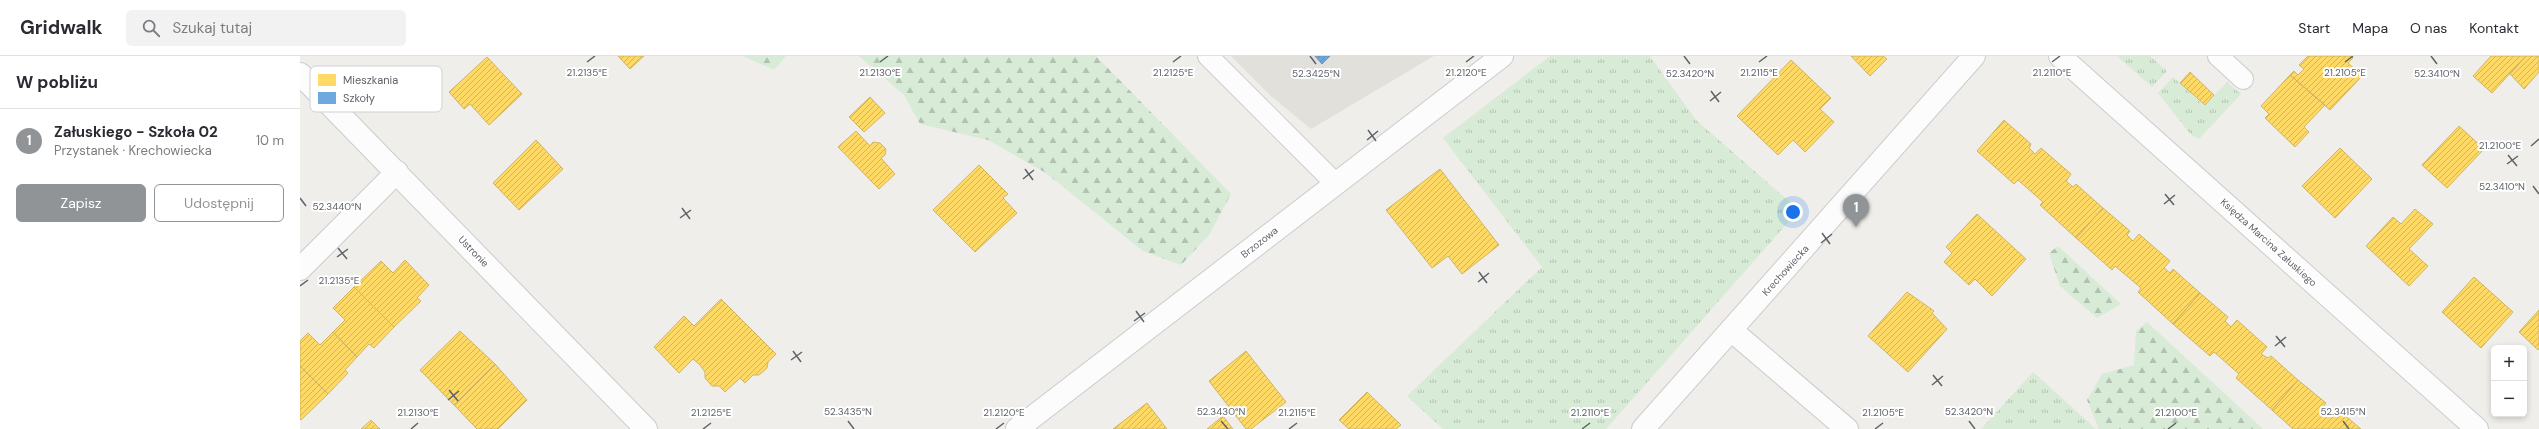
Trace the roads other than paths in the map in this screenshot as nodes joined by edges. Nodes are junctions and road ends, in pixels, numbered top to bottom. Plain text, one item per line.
1 (1208, 56) edge
2 (1502, 56) edge
3 (1974, 56) edge
4 (2060, 56) edge
5 (2218, 56) edge
6 (300, 74) edge
7 (2243, 79) dead end
8 (310, 84) edge
9 (338, 112) edge
10 (397, 172) junction
11 (1335, 184) junction
12 (300, 269) edge
13 (1731, 330) junction
14 (646, 429) edge
15 (1017, 429) edge
16 (1643, 429) edge
17 (1847, 429) edge
18 (2477, 429) edge

1 - 11 lane
2 - 11 street, Brzozowa
3 - 13 street, Krechowiecka
4 - 18 street, Księdza Marcina Załuskiego
5 - 7 lane
6 - 8 street, Ustronie
9 - 10 street, Ustronie
10 - 12 street
10 - 14 street, Ustronie
11 - 15 street, Brzozowa
13 - 16 street, Krechowiecka
13 - 17 street

